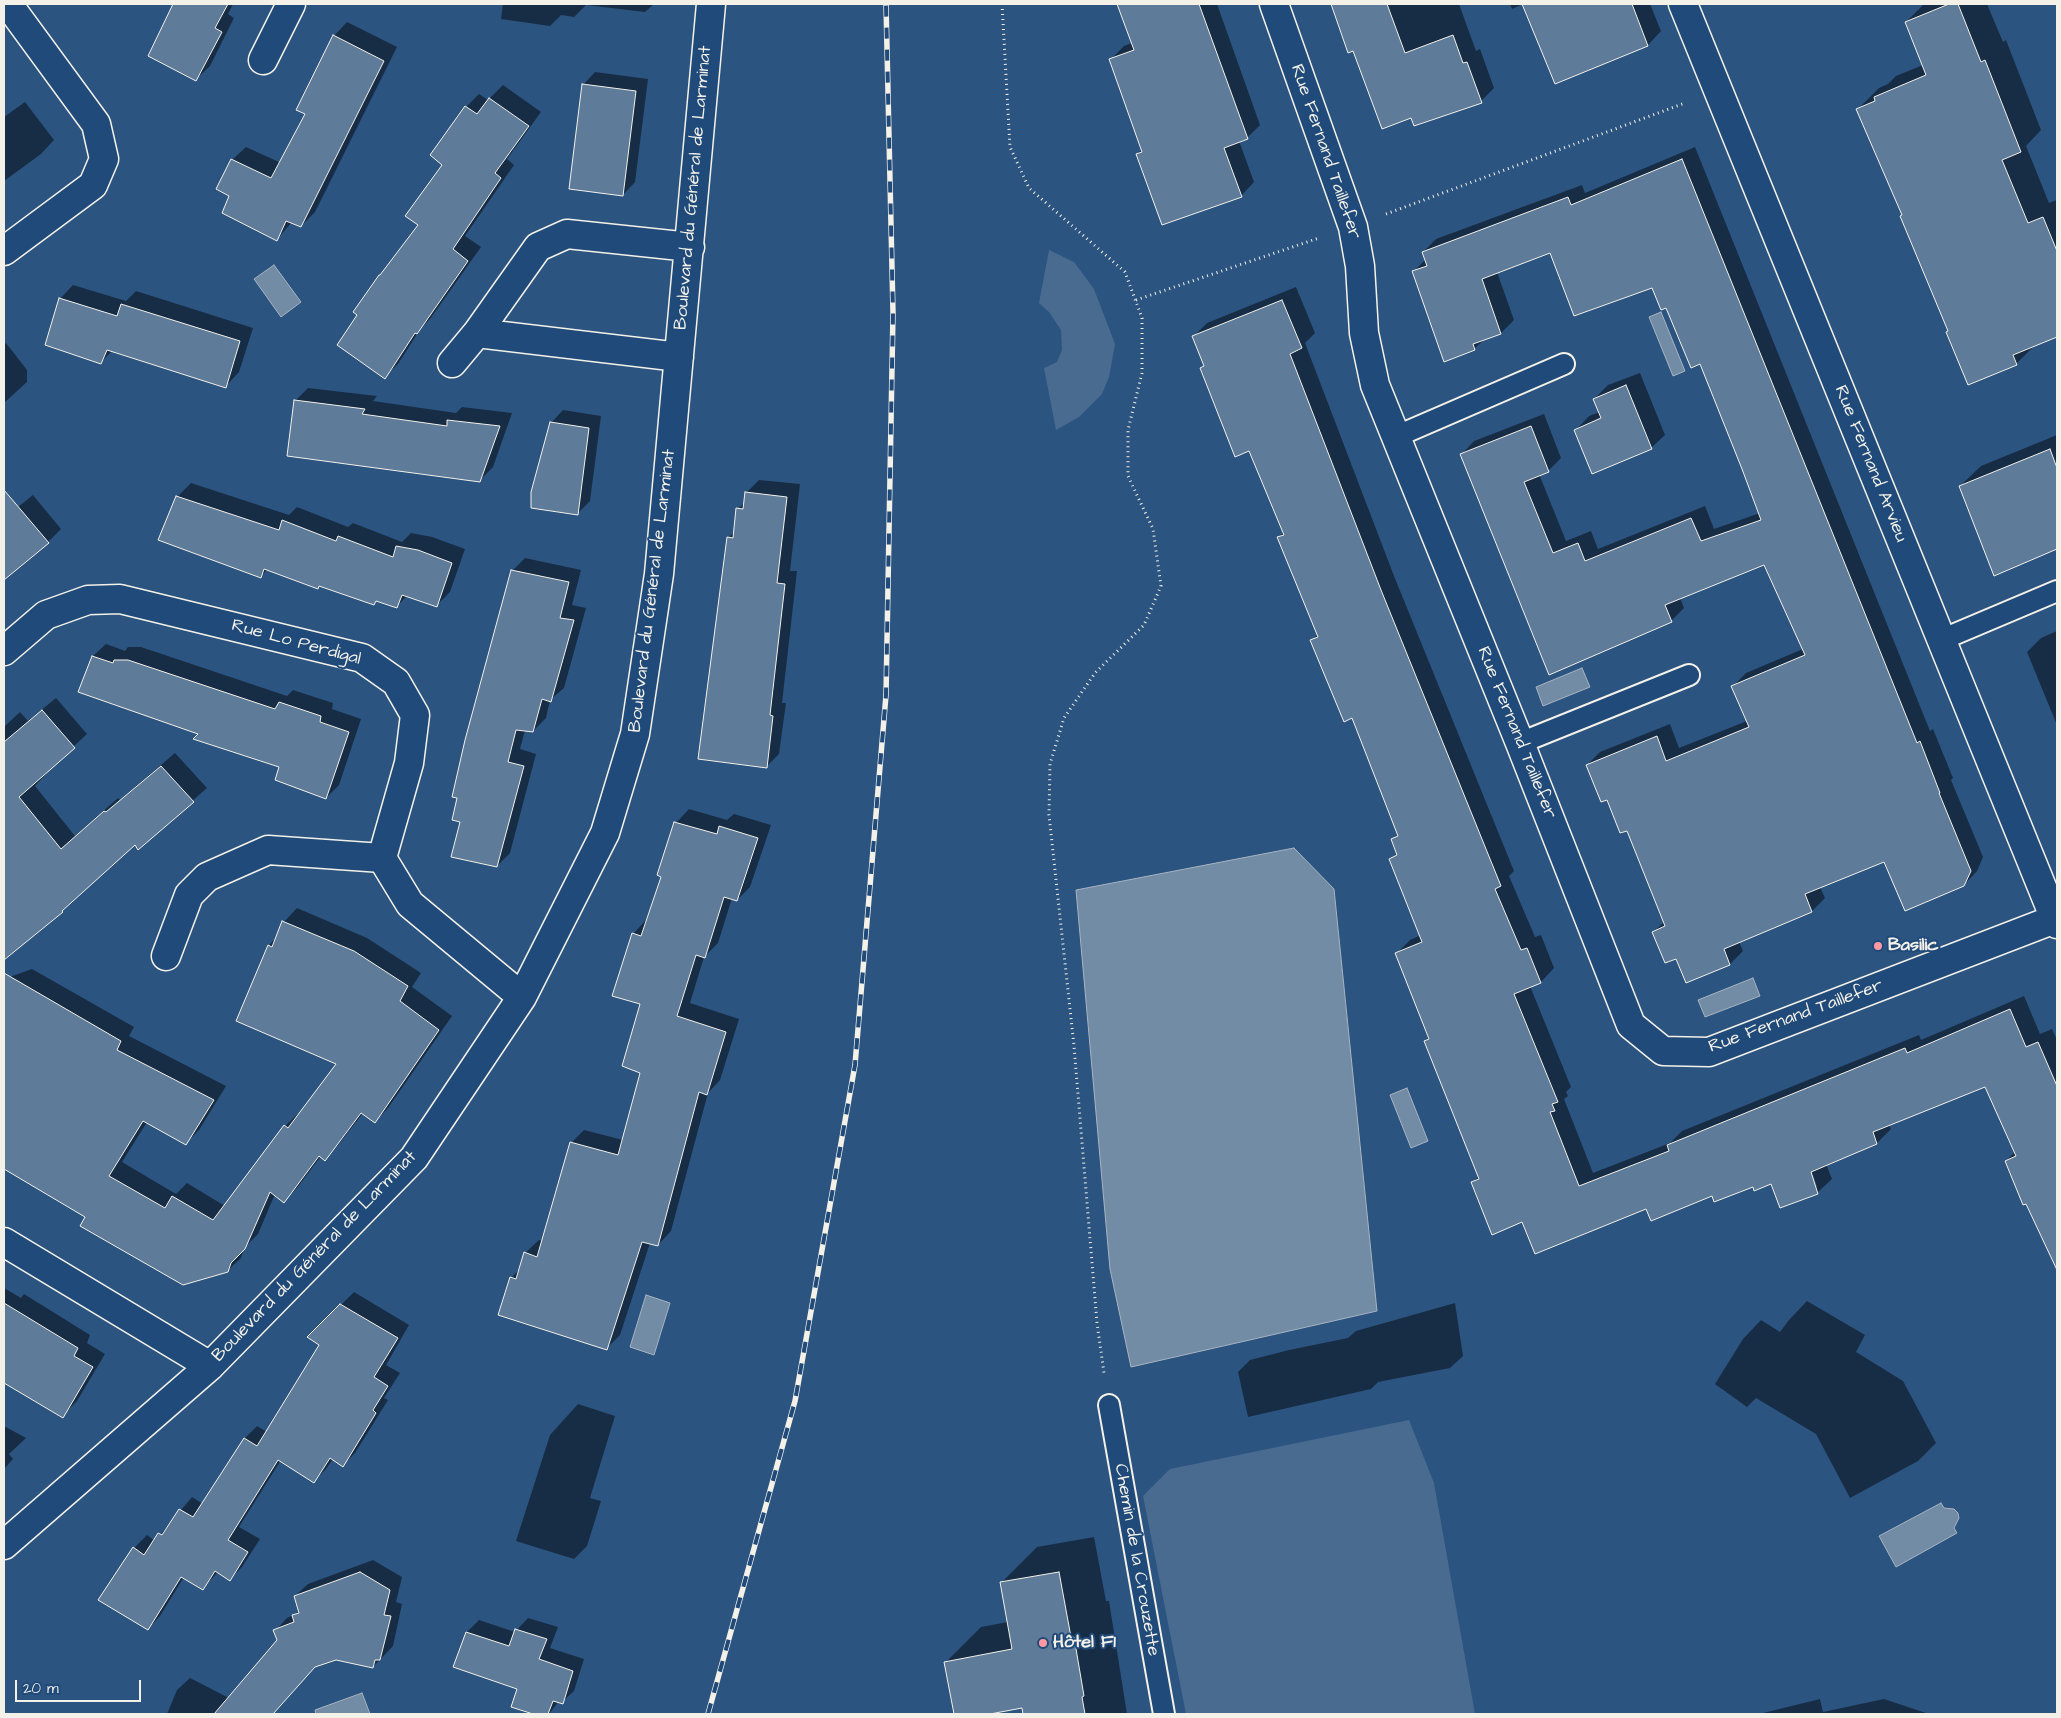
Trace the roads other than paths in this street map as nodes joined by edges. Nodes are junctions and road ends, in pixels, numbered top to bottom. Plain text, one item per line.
1 (8, 4) edge
2 (291, 4) edge
3 (711, 4) edge
4 (1274, 4) edge
5 (1683, 4) edge
6 (263, 60) dead end
7 (690, 247) junction
8 (4, 251) edge
9 (477, 333) junction
10 (679, 357) junction
11 (452, 363) dead end
12 (1564, 364) dead end
13 (1395, 437) junction
14 (2057, 591) edge
15 (1941, 640) junction
16 (4, 650) edge
17 (1689, 675) dead end
18 (1520, 743) junction
19 (382, 858) junction
20 (2056, 922) edge
21 (166, 956) dead end
22 (522, 997) junction
23 (4, 1242) edge
24 (210, 1366) junction
25 (1109, 1405) road end
26 (4, 1545) edge
27 (1164, 1714) edge

1 - 8 street
2 - 6 street
3 - 7 street, Boulevard du Général de Larminat
4 - 13 street, Rue Fernand Taillefer
5 - 15 street, Rue Fernand Arvieu
7 - 9 street
7 - 10 street, Boulevard du Général de Larminat
9 - 10 street
9 - 11 street
10 - 22 street, Boulevard du Général de Larminat
12 - 13 lane
13 - 18 street, Rue Fernand Taillefer
14 - 15 lane
15 - 20 street, Rue Fernand Arvieu
16 - 19 street, Rue Lo Perdigal
17 - 18 lane
18 - 20 street, Rue Fernand Taillefer
19 - 21 street
19 - 22 street
22 - 24 street, Boulevard du Général de Larminat
23 - 24 street
24 - 26 street, Boulevard du Général de Larminat
25 - 27 lane, Chemin de la Crouzette

